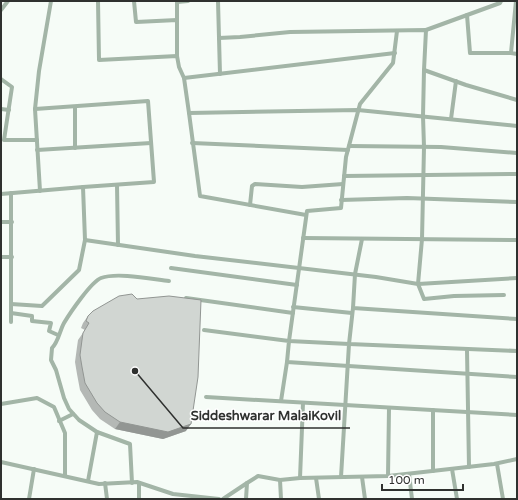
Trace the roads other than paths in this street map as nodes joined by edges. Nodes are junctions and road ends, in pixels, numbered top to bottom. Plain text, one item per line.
1 (8, 1) edge
2 (51, 1) edge
3 (98, 1) edge
4 (134, 1) edge
5 (177, 1) edge
6 (188, 1) edge
7 (218, 1) edge
8 (501, 1) edge
9 (516, 1) edge
10 (1, 10) edge
11 (467, 15) junction
12 (177, 20) junction
13 (426, 30) junction
14 (397, 31) junction
15 (219, 38) junction
16 (394, 53) junction
17 (511, 53) junction
18 (517, 54) edge
19 (177, 56) junction
20 (424, 70) junction
21 (220, 74) junction
22 (184, 78) junction
23 (1, 79) edge
24 (456, 81) junction
25 (517, 100) edge
26 (75, 107) junction
27 (1, 109) edge
28 (35, 109) junction
29 (9, 110) junction
30 (358, 110) junction
31 (189, 113) junction
32 (423, 116) junction
33 (451, 119) junction
34 (517, 126) edge
35 (37, 140) junction
36 (151, 143) junction
37 (192, 143) junction
38 (424, 147) junction
39 (75, 148) junction
40 (348, 148) junction
41 (37, 150) junction
42 (517, 153) edge
43 (517, 174) edge
44 (423, 175) junction
45 (344, 176) junction
46 (343, 184) junction
47 (117, 185) junction
48 (83, 187) junction
49 (40, 191) junction
50 (12, 193) junction
51 (1, 194) edge
52 (422, 198) junction
53 (342, 200) junction
54 (517, 202) edge
55 (250, 205) junction
56 (306, 215) junction
57 (1, 222) edge
58 (12, 222) junction
59 (303, 238) junction
60 (362, 238) junction
61 (422, 239) junction
62 (85, 240) junction
63 (517, 240) edge
64 (118, 245) junction
65 (1, 257) edge
66 (12, 257) junction
67 (171, 268) dead end
68 (299, 268) junction
69 (355, 274) junction
70 (517, 278) edge
71 (169, 281) dead end
72 (418, 284) junction
73 (297, 285) junction
74 (504, 295) dead end
75 (186, 298) edge
76 (11, 304) junction
77 (294, 307) junction
78 (352, 308) junction
79 (11, 313) junction
80 (293, 313) junction
81 (352, 313) junction
82 (517, 319) edge
83 (11, 322) dead end
84 (204, 330) dead end
85 (58, 335) junction
86 (289, 341) junction
87 (349, 344) junction
88 (467, 350) junction
89 (517, 351) edge
90 (287, 362) junction
91 (348, 366) junction
92 (468, 373) junction
93 (517, 377) edge
94 (206, 397) dead end
95 (281, 401) junction
96 (303, 402) junction
97 (1, 404) edge
98 (346, 405) junction
99 (389, 408) junction
100 (433, 410) junction
101 (469, 412) junction
102 (74, 414) junction
103 (517, 415) edge
104 (59, 421) junction
105 (97, 432) junction
106 (517, 459) edge
107 (1, 462) edge
108 (498, 464) junction
109 (469, 467) junction
110 (34, 469) junction
111 (452, 469) junction
112 (433, 471) junction
113 (409, 474) junction
114 (65, 476) junction
115 (388, 476) junction
116 (341, 477) junction
117 (362, 477) junction
118 (300, 478) junction
119 (316, 478) junction
120 (280, 480) junction
121 (88, 481) junction
122 (132, 482) junction
123 (247, 482) junction
124 (106, 483) junction
125 (139, 483) junction
126 (173, 497) edge
127 (29, 499) edge
128 (107, 499) edge
129 (139, 499) edge
130 (219, 499) edge
131 (224, 499) edge
132 (246, 499) edge
133 (281, 499) edge
134 (319, 499) edge
135 (365, 499) edge
136 (412, 499) edge
137 (457, 499) edge
138 (503, 499) edge

1 - 10 street
2 - 28 street
3 - 19 street
4 - 12 street
5 - 6 street
5 - 12 street
7 - 15 street
8 - 11 street
9 - 17 street
11 - 13 street
11 - 17 street
12 - 19 street
13 - 14 street
13 - 20 street
14 - 15 street
14 - 16 street
15 - 21 street
16 - 21 street
16 - 30 street
17 - 18 street
19 - 22 street
20 - 24 street
20 - 32 street
21 - 22 street
22 - 31 street
23 - 29 street
24 - 25 street
24 - 33 street
26 - 28 street
26 - 36 street
26 - 39 street
27 - 29 street
28 - 35 street
29 - 35 street
30 - 31 street
30 - 32 street
30 - 40 street
31 - 37 street
32 - 33 street
32 - 38 street
33 - 34 street
35 - 41 street
36 - 39 street
36 - 47 street
37 - 40 street
37 - 55 street
38 - 40 street
38 - 42 street
38 - 44 street
39 - 41 street
40 - 45 street
41 - 49 street
43 - 44 street
44 - 45 street
44 - 52 street
45 - 46 street
46 - 53 street
46 - 55 street
47 - 48 street
47 - 64 street
48 - 49 street
48 - 62 street
49 - 50 street
50 - 51 street
50 - 58 street
52 - 53 street
52 - 54 street
52 - 61 street
53 - 56 street
55 - 56 street
56 - 59 street
57 - 58 street
58 - 66 street
59 - 60 street
59 - 68 street
60 - 61 street
60 - 69 street
61 - 63 street
61 - 72 street
62 - 64 street
62 - 76 street
64 - 68 street
65 - 66 street
66 - 76 street
67 - 73 street
68 - 69 street
68 - 73 street
69 - 72 street
69 - 78 street
70 - 72 street
71 - 85 street
72 - 74 street
73 - 77 street
75 - 80 street
76 - 79 street
77 - 80 street
77 - 81 street
78 - 81 street
78 - 82 street
79 - 83 street
79 - 85 street
80 - 86 street
81 - 87 street
84 - 86 street
85 - 102 street
86 - 87 street
86 - 90 street
87 - 88 street
87 - 91 street
88 - 89 street
88 - 92 street
90 - 91 street
90 - 95 street
91 - 92 street
91 - 98 street
92 - 93 street
92 - 101 street
94 - 95 street
95 - 96 street
96 - 98 street
96 - 118 street
97 - 104 street
98 - 99 street
98 - 116 street
99 - 100 street
99 - 115 street
100 - 101 street
100 - 112 street
101 - 103 street
101 - 109 street
102 - 104 street
102 - 105 street
104 - 114 street
105 - 121 street
105 - 122 street
106 - 108 street
107 - 110 street
108 - 109 street
108 - 138 street
109 - 111 street
110 - 114 street
110 - 127 street
111 - 112 street
111 - 137 street
112 - 113 street
113 - 115 street
113 - 136 street
114 - 121 street
115 - 117 street
116 - 117 street
116 - 119 street
117 - 135 street
118 - 119 street
118 - 120 street
119 - 134 street
120 - 123 street
120 - 133 street
121 - 124 street
122 - 124 street
122 - 125 street
123 - 131 street
123 - 132 street
124 - 128 street
125 - 126 street
125 - 129 street
126 - 130 street

